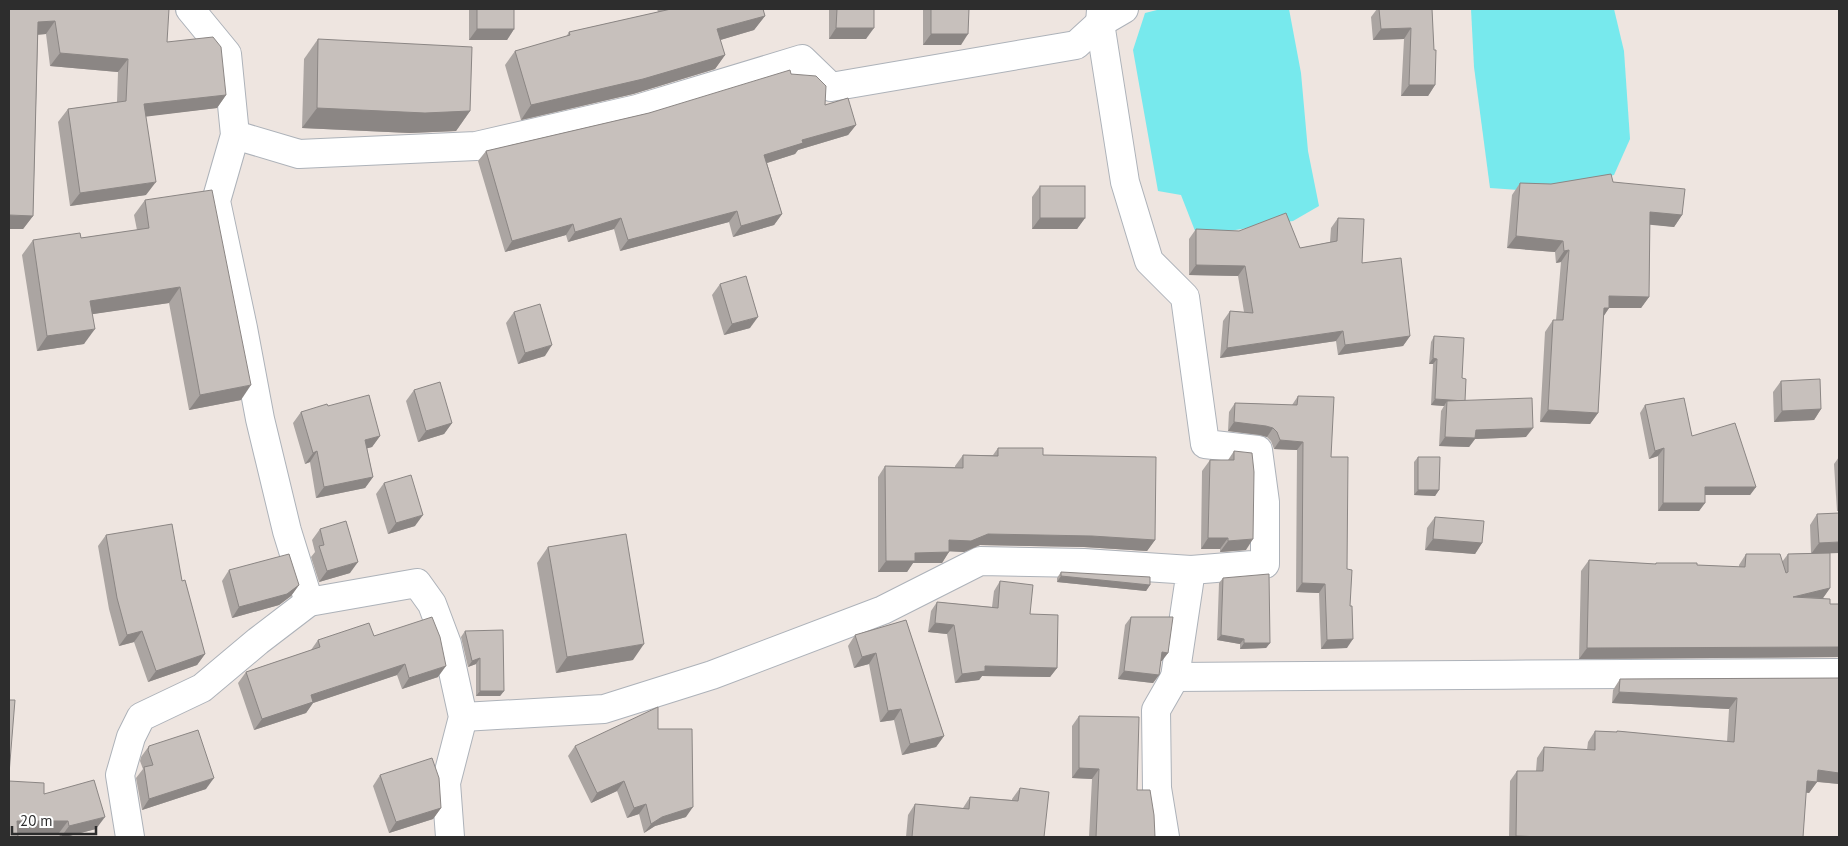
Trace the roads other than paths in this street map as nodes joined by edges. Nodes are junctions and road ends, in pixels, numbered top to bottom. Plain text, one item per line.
1 (190, 9) edge
2 (1124, 9) edge
3 (1101, 16) edge
4 (235, 135) junction
5 (1191, 570) junction
6 (310, 602) junction
7 (1839, 673) edge
8 (1175, 677) junction
9 (463, 717) junction
10 (130, 837) edge
11 (450, 837) edge
12 (1165, 837) edge

1 - 4 street
2 - 3 street
3 - 4 street
3 - 5 street
4 - 6 street
5 - 8 street
5 - 9 street
6 - 9 street
6 - 10 street
7 - 8 street
8 - 12 street
9 - 11 street

